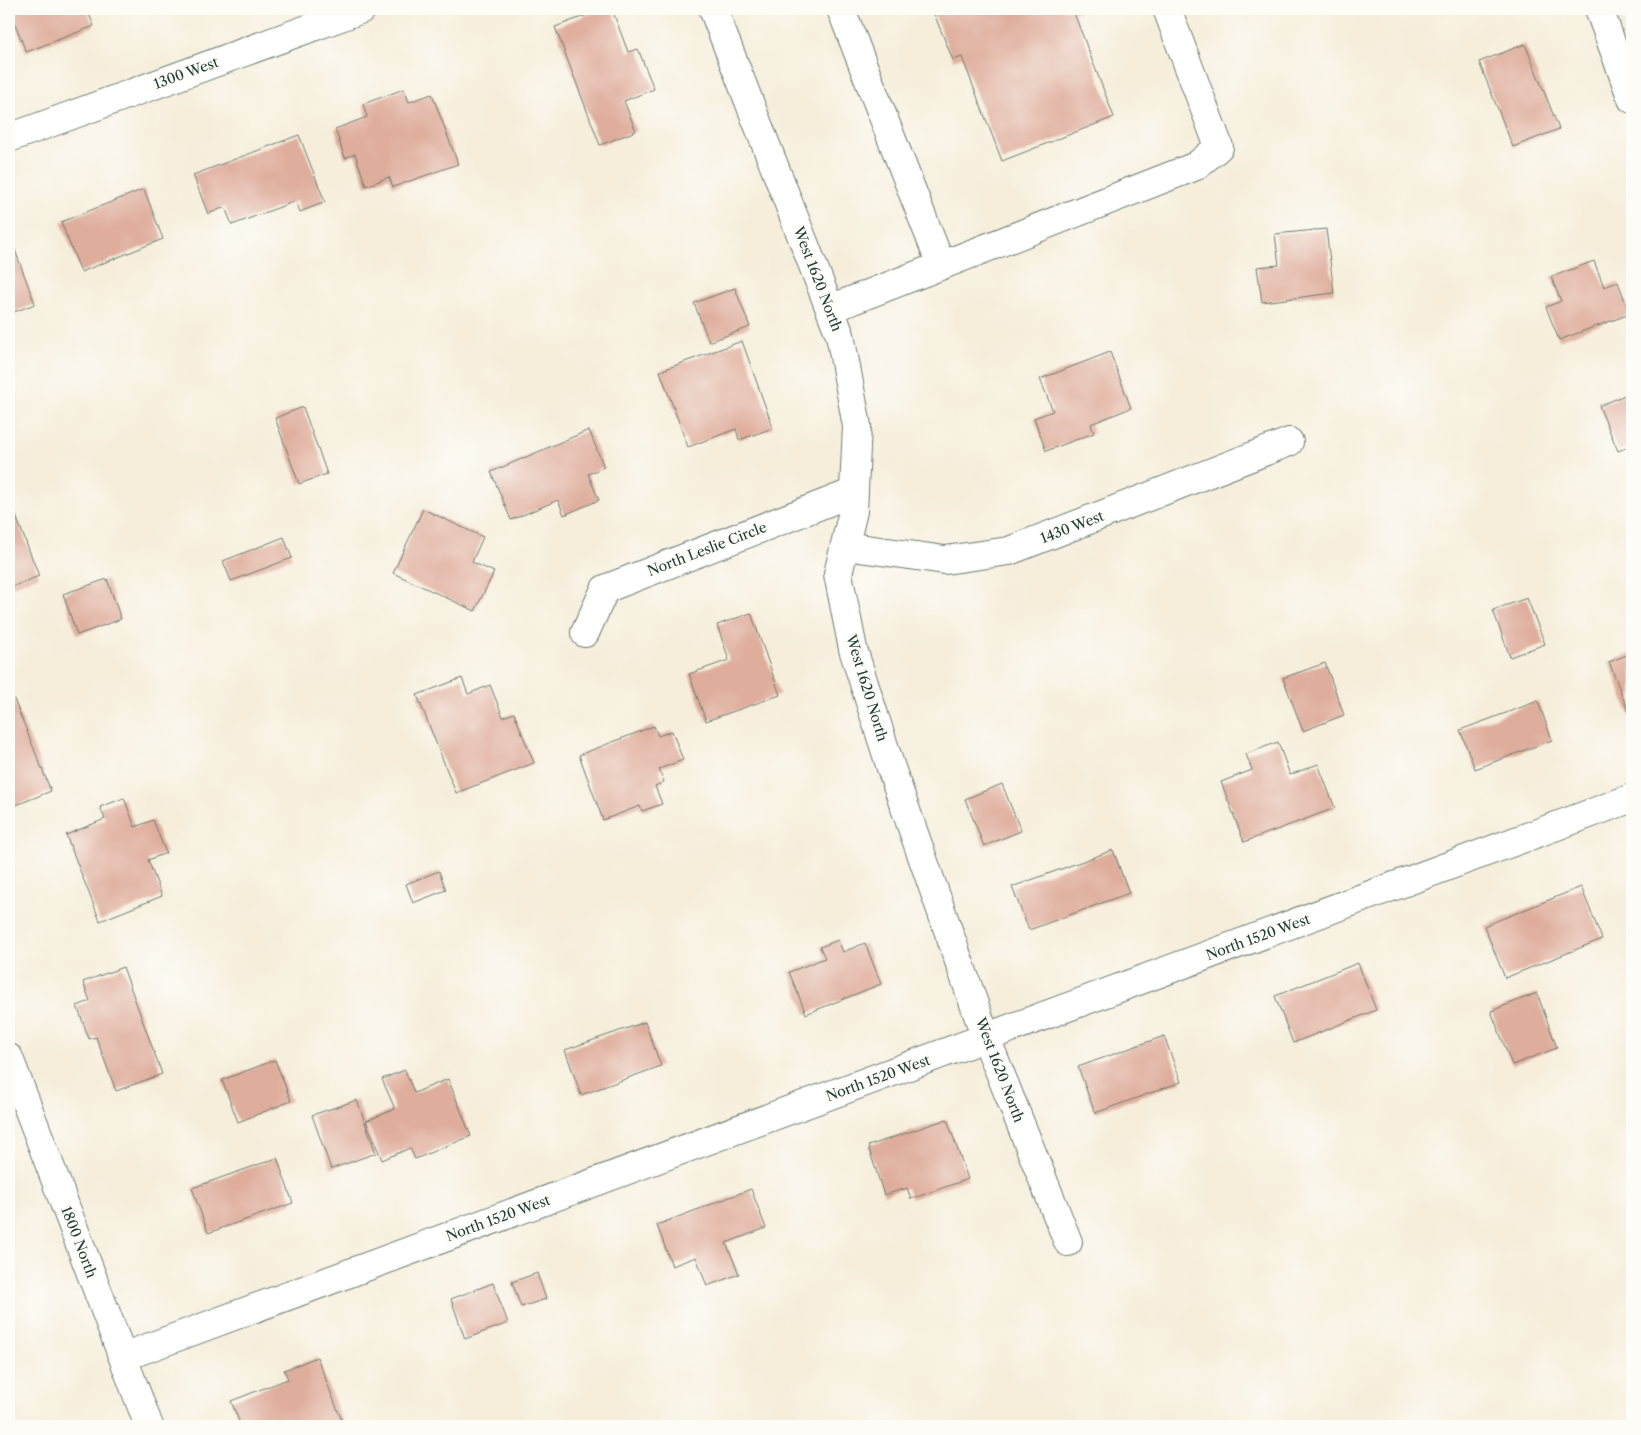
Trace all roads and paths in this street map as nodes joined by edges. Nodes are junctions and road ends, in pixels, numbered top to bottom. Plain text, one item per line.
1 (714, 9) edge
2 (841, 9) edge
3 (1167, 9) edge
4 (1599, 9) edge
5 (355, 10) edge
6 (1632, 99) edge
7 (9, 138) edge
8 (941, 265) junction
9 (830, 309) junction
10 (1289, 442) dead end
11 (854, 492) junction
12 (845, 546) junction
13 (585, 633) dead end
14 (1632, 798) edge
15 (986, 1038) junction
16 (9, 1058) edge
17 (1068, 1242) dead end
18 (123, 1357) junction
19 (149, 1426) edge

1 - 9 street, West 1620 North
2 - 8 street
3 - 8 street
4 - 6 street
5 - 7 street, 1300 West
8 - 9 street
9 - 11 street, West 1620 North
10 - 12 street, 1430 West
11 - 12 street, West 1620 North
11 - 13 street, North Leslie Circle
12 - 15 street, West 1620 North
14 - 15 street, North 1520 West
15 - 17 street, West 1620 North
15 - 18 street, North 1520 West
16 - 18 street, 1800 North
18 - 19 street, 1800 North

